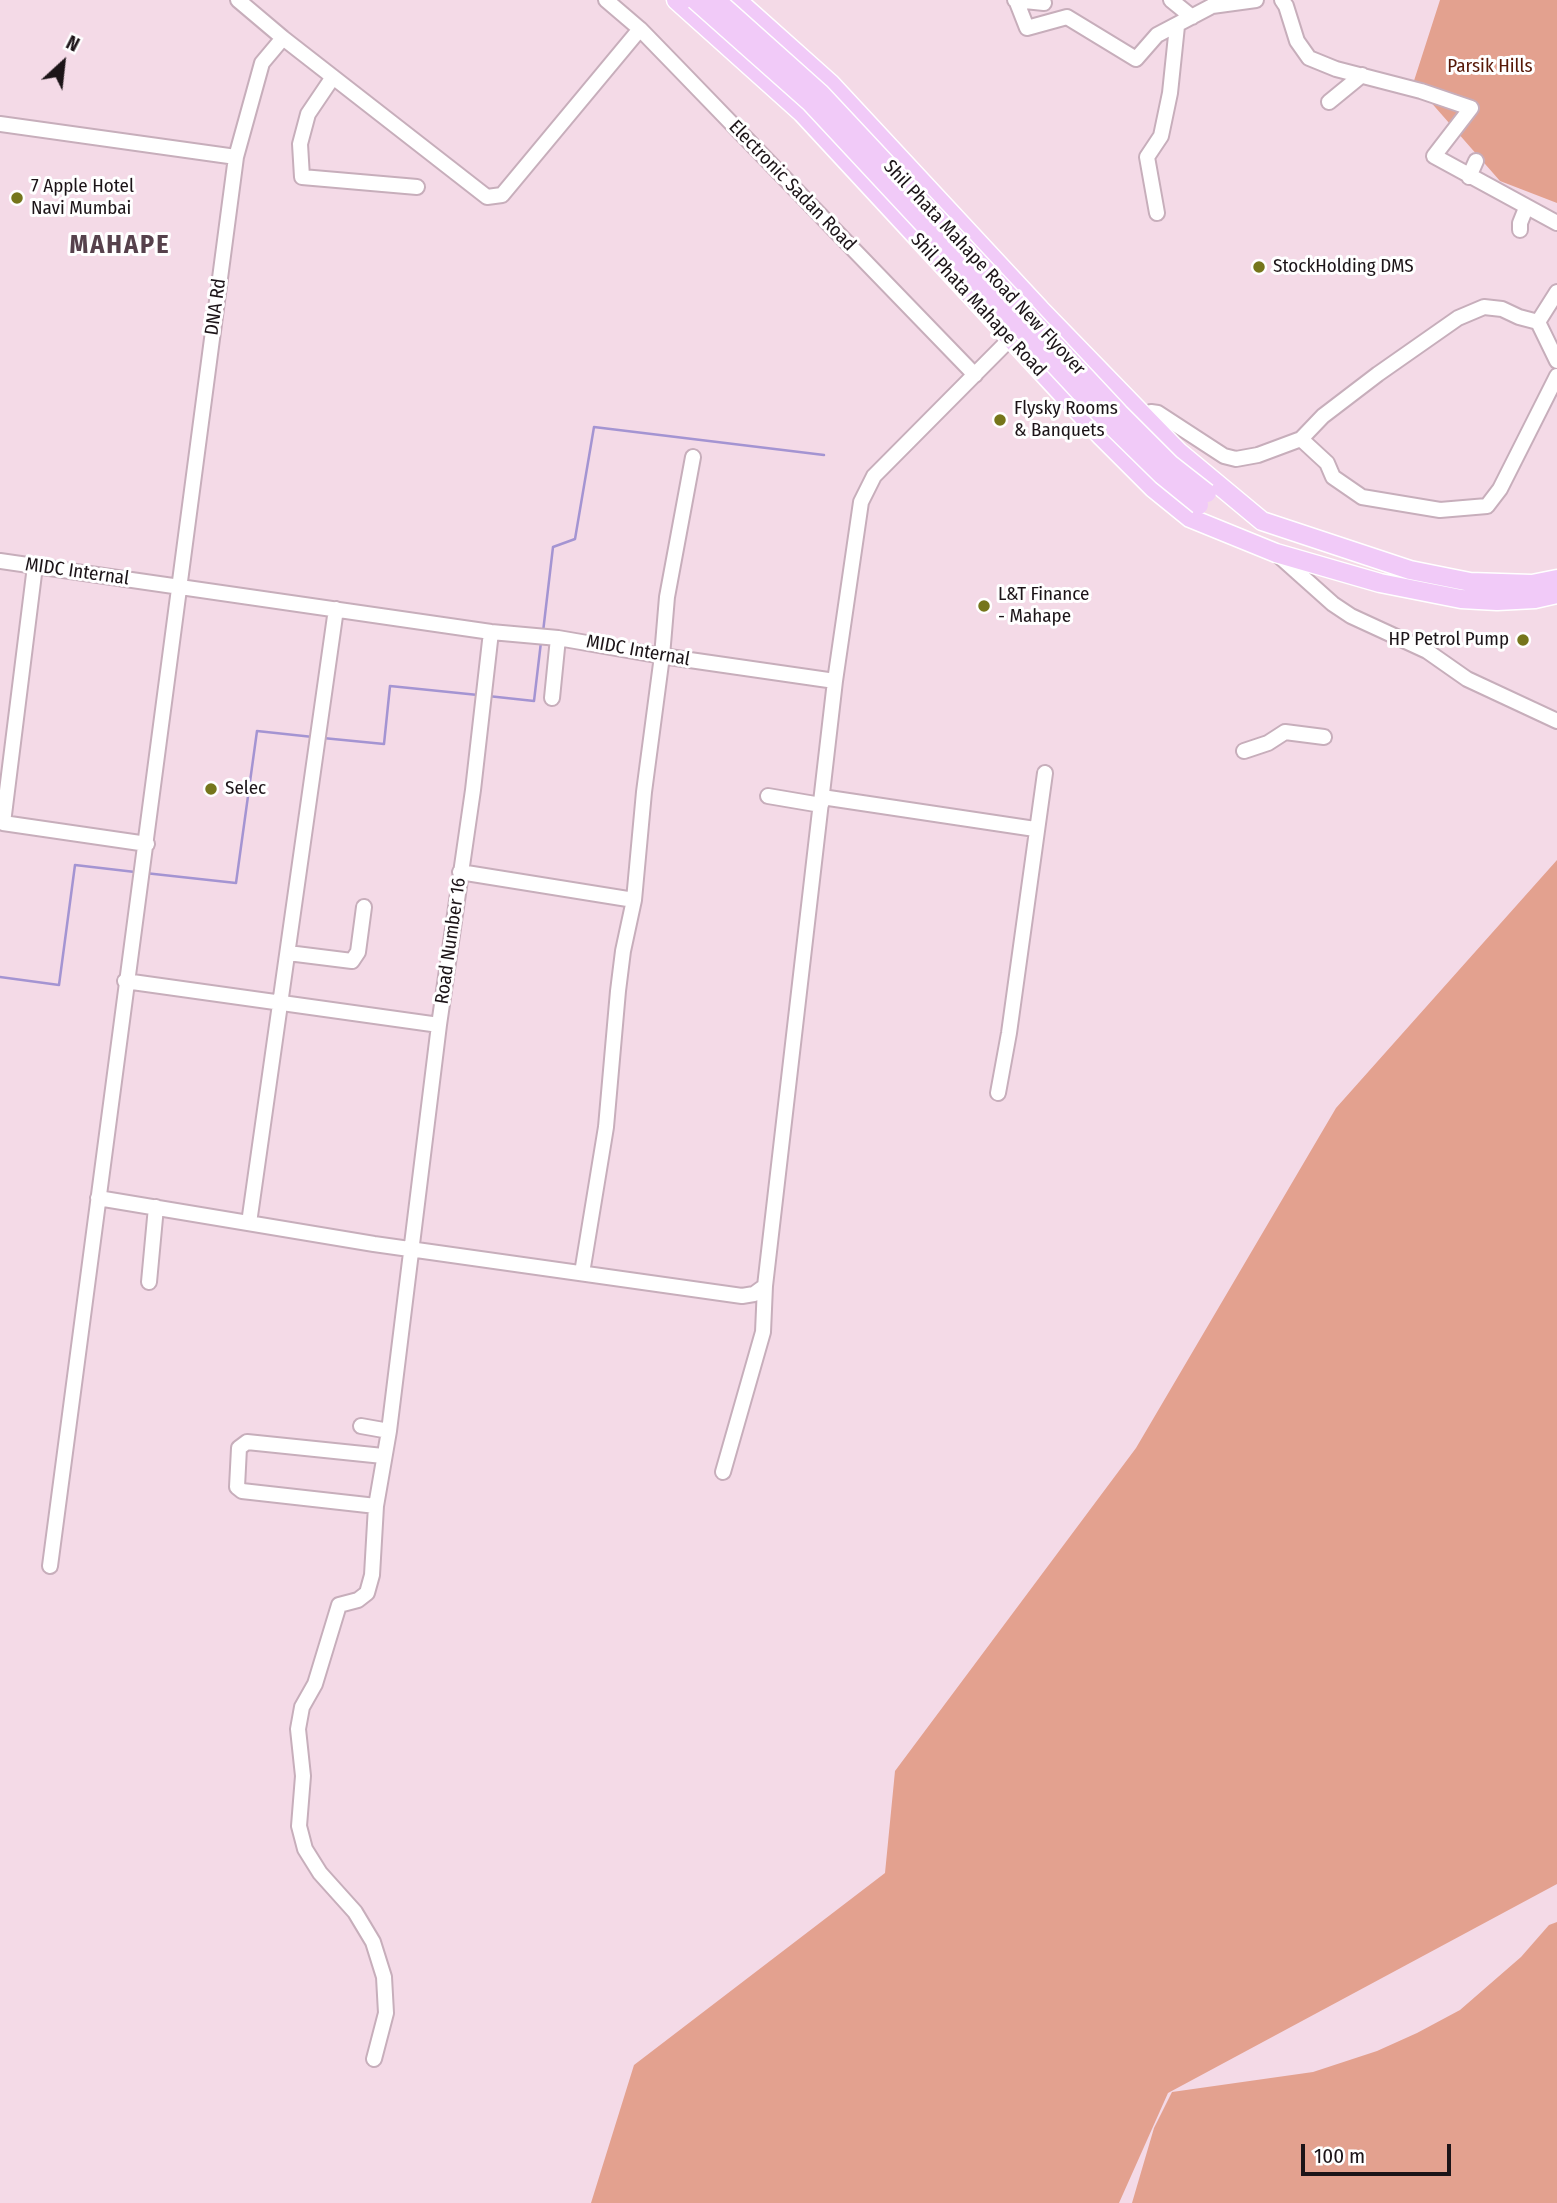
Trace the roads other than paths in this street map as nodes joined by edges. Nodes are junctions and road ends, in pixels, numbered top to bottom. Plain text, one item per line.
1 (238, 0) edge
2 (606, 0) edge
3 (676, 0) edge
4 (695, 0) edge
5 (716, 0) edge
6 (737, 0) edge
7 (1016, 0) edge
8 (1171, 0) edge
9 (1256, 0) edge
10 (1282, 0) edge
11 (1042, 1) edge
12 (1192, 17) junction
13 (1063, 18) junction
14 (1177, 26) junction
15 (640, 30) junction
16 (283, 38) junction
17 (1362, 75) junction
18 (333, 77) junction
19 (1329, 102) dead end
20 (0, 124) edge
21 (236, 157) junction
22 (1476, 161) dead end
23 (1469, 177) junction
24 (417, 187) dead end
25 (1526, 208) junction
26 (1157, 213) dead end
27 (1557, 223) edge
28 (1520, 230) dead end
29 (1557, 292) edge
30 (1040, 309) junction
31 (1538, 322) junction
32 (1009, 340) junction
33 (1557, 361) edge
34 (975, 374) junction
35 (1557, 376) edge
36 (1143, 416) junction
37 (1301, 439) junction
38 (1110, 446) junction
39 (1209, 447) junction
40 (693, 457) dead end
41 (1196, 466) junction
42 (1203, 499) junction
43 (1262, 521) junction
44 (1253, 542) junction
45 (1276, 553) junction
46 (0, 561) edge
47 (35, 566) junction
48 (1557, 579) edge
49 (179, 587) junction
50 (1557, 594) edge
51 (336, 609) junction
52 (491, 632) junction
53 (558, 638) junction
54 (662, 656) junction
55 (835, 681) junction
56 (552, 698) dead end
57 (1557, 721) edge
58 (1324, 737) dead end
59 (1244, 751) dead end
60 (1045, 773) dead end
61 (768, 796) dead end
62 (821, 801) junction
63 (1035, 829) junction
64 (146, 847) junction
65 (460, 872) junction
66 (634, 900) junction
67 (364, 907) dead end
68 (288, 953) junction
69 (125, 981) junction
70 (280, 1002) junction
71 (439, 1025) junction
72 (998, 1093) dead end
73 (98, 1198) junction
74 (156, 1207) junction
75 (249, 1223) junction
76 (411, 1250) junction
77 (582, 1273) junction
78 (149, 1282) dead end
79 (765, 1286) junction
80 (361, 1426) dead end
81 (389, 1431) junction
82 (383, 1456) junction
83 (723, 1472) dead end
84 (376, 1506) junction
85 (50, 1566) dead end
86 (374, 2059) dead end

1 - 16 street
2 - 15 street, Electronic Sadan Road
3 - 32 main road, Shil Phata Mahape Road
4 - 42 main road, Shil Phata Mahape Road New Flyover, bridge
5 - 42 main road, Shil Phata Mahape Road New Flyover, bridge
6 - 30 main road
7 - 11 street
7 - 13 street
8 - 12 street
9 - 12 street
10 - 17 street
11 - 13 street
12 - 14 street
13 - 14 street
14 - 26 street
15 - 18 street
15 - 34 street, Electronic Sadan Road
16 - 18 street
16 - 21 street, DNA Rd
17 - 19 street
17 - 23 street
18 - 24 street
20 - 21 street
21 - 49 street, DNA Rd
22 - 23 street
23 - 25 street
25 - 27 street
25 - 28 street
29 - 31 street
30 - 32 street
30 - 36 main road
31 - 33 street
31 - 37 street
32 - 34 street
32 - 38 main road, Shil Phata Mahape Road
34 - 55 street
35 - 37 street
36 - 38 street
36 - 39 street
36 - 41 main road
37 - 39 street
38 - 44 main road, Shil Phata Mahape Road
39 - 41 street
40 - 54 street
41 - 43 main road
42 - 43 main road, Shil Phata Mahape Road New Flyover
42 - 44 main road, Shil Phata Mahape Road New Flyover
43 - 48 main road
44 - 45 main road, Shil Phata Mahape Road
45 - 50 main road, Shil Phata Mahape Road
45 - 57 street
46 - 47 street, MIDC Internal
47 - 49 street, MIDC Internal
47 - 64 street
49 - 51 street, MIDC Internal
49 - 64 street, DNA Rd
51 - 52 street, MIDC Internal
51 - 68 street
52 - 53 street, MIDC Internal
52 - 65 street, Road Number 16
53 - 54 street, MIDC Internal
53 - 56 street
54 - 55 street, MIDC Internal
54 - 66 street
55 - 62 street
58 - 59 street
60 - 63 street
61 - 62 street
62 - 63 street
62 - 79 street
63 - 72 street
64 - 69 street, DNA Rd
65 - 66 street
65 - 71 street, Road Number 16
66 - 77 street
67 - 68 street
68 - 70 street
69 - 70 street
69 - 73 street, DNA Rd
70 - 71 street
70 - 75 street
71 - 76 street, Road Number 16
73 - 74 street
73 - 85 street, DNA Rd
74 - 75 street
74 - 78 street
75 - 76 street
76 - 77 street
76 - 81 street, Road Number 16
77 - 79 street
79 - 83 street
80 - 81 street
81 - 82 street, Road Number 16
82 - 84 street, Road Number 16
82 - 84 street
84 - 86 street, Road Number 16

